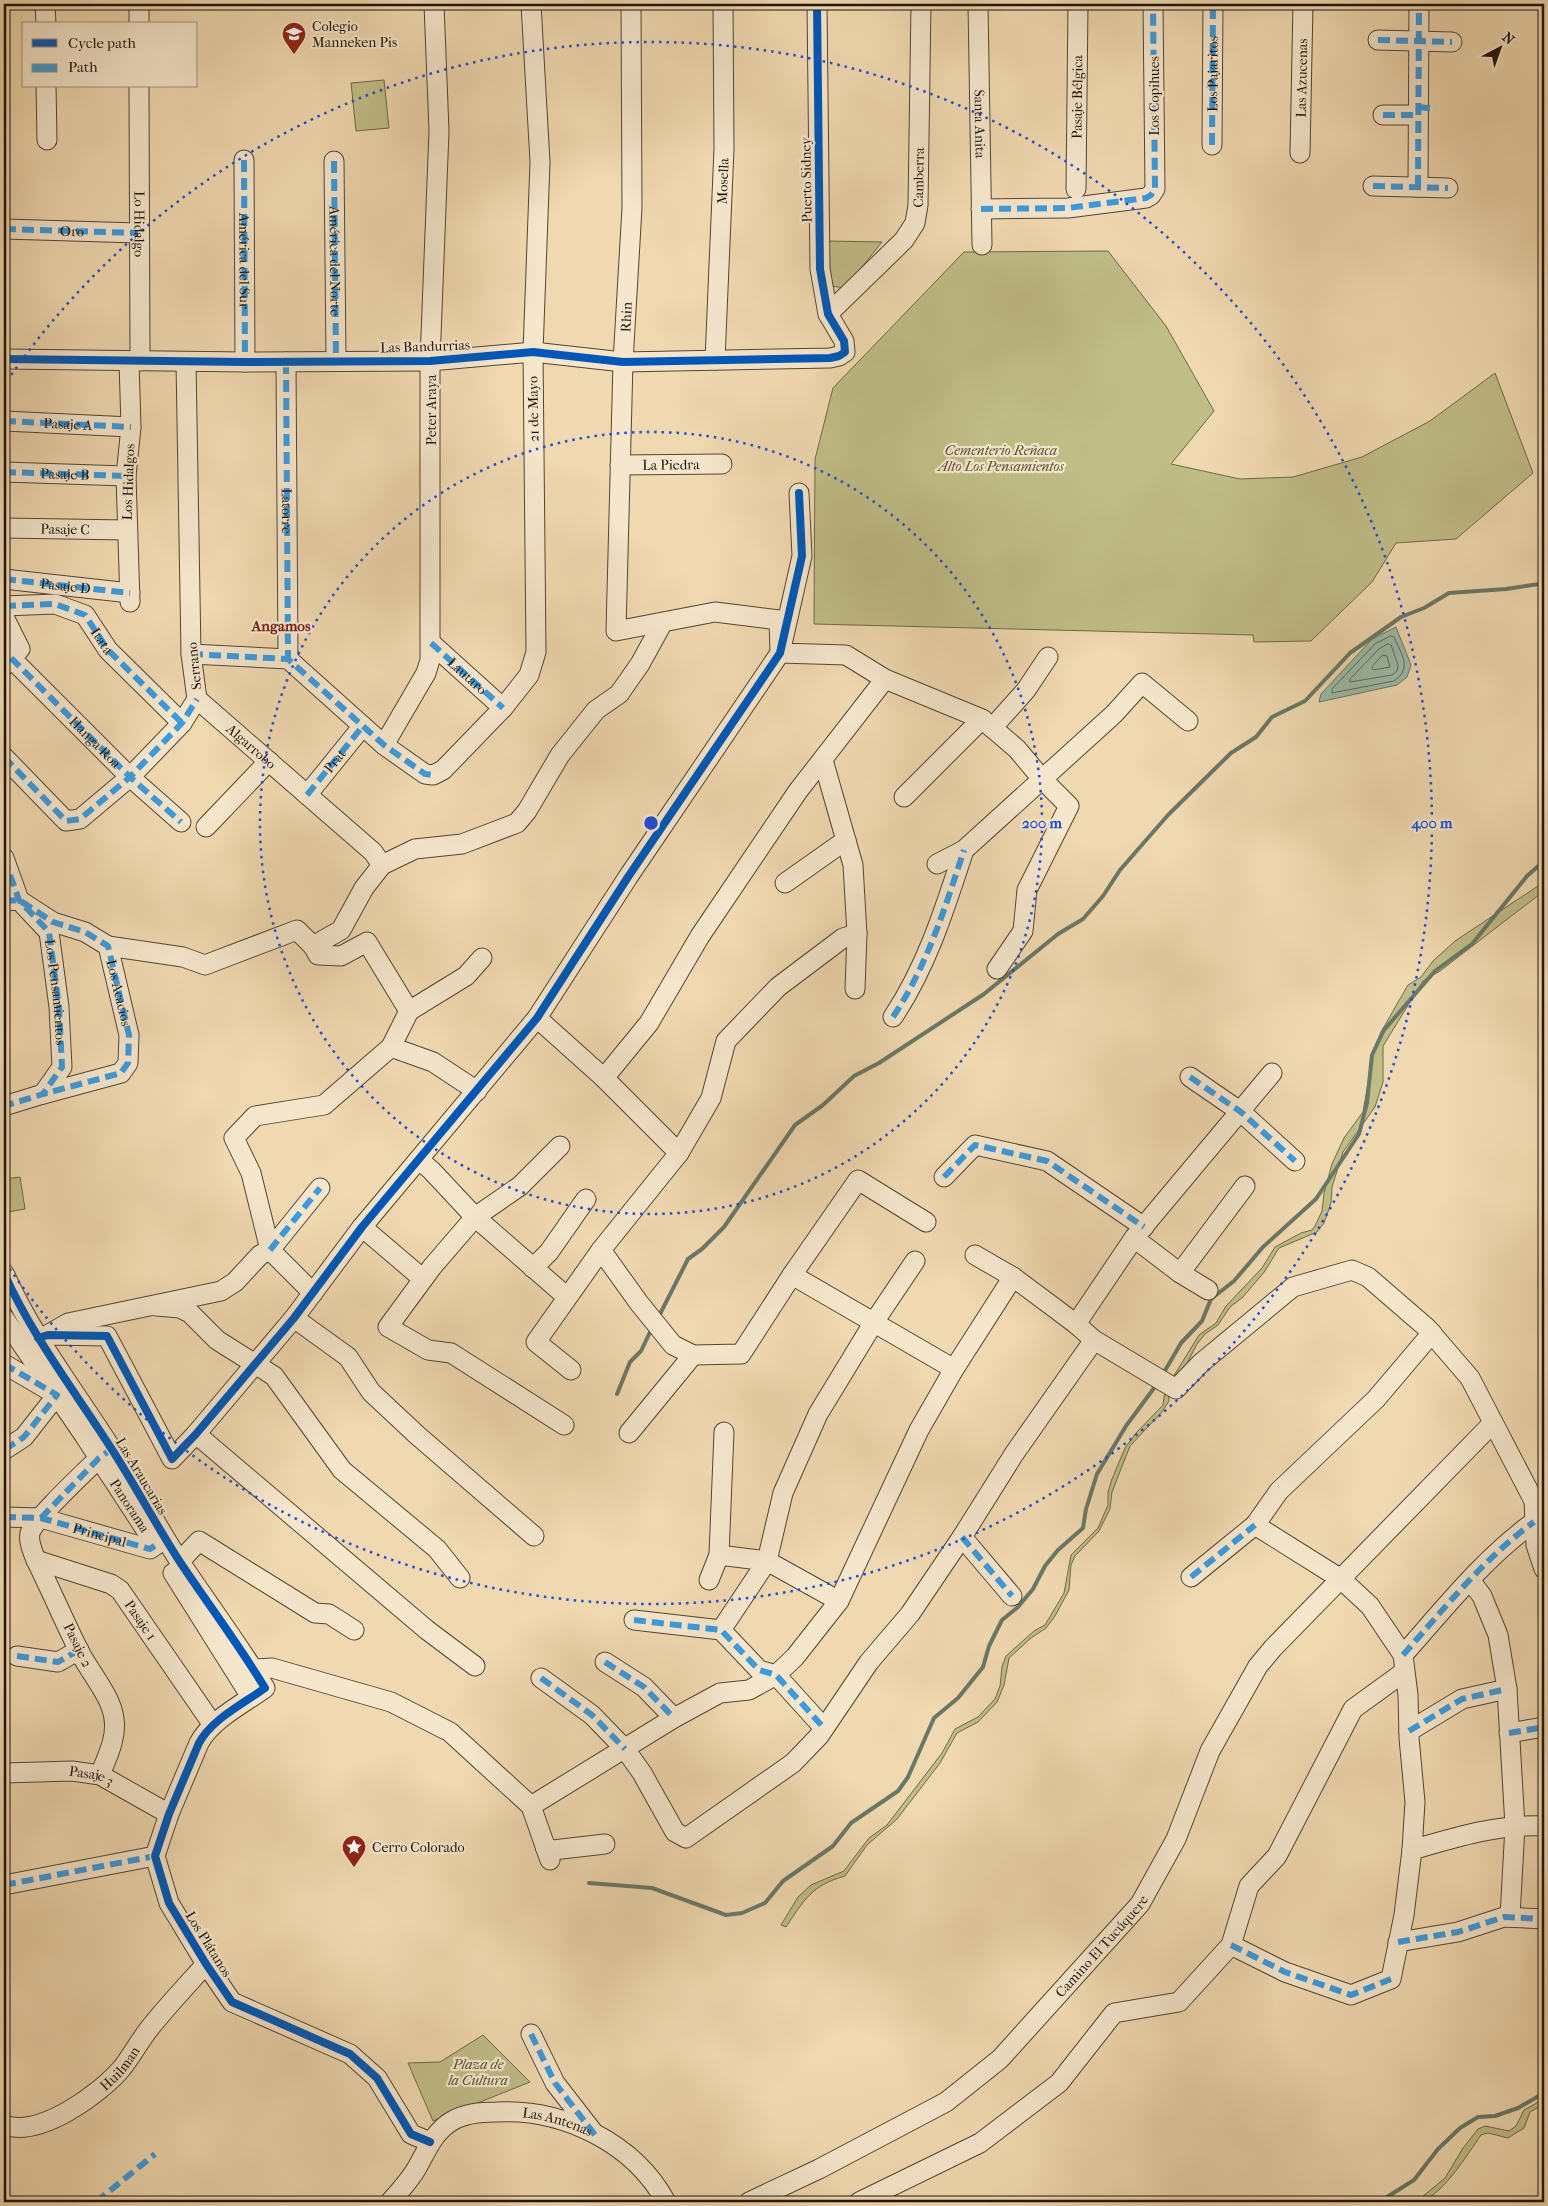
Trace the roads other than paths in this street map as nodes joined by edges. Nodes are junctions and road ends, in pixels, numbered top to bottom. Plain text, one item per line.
1 (45, 4) edge
2 (139, 4) edge
3 (434, 4) edge
4 (531, 4) edge
5 (631, 4) edge
6 (723, 4) edge
7 (817, 4) edge
8 (921, 4) edge
9 (978, 4) edge
10 (1078, 4) edge
11 (1153, 4) edge
12 (1213, 4) edge
13 (1302, 4) edge
14 (1419, 4) edge
15 (46, 22) edge
16 (139, 22) edge
17 (1378, 40) dead end
18 (1418, 41) junction
19 (1452, 42) dead end
20 (46, 88) edge
21 (138, 88) edge
22 (1424, 110) junction
23 (1383, 115) dead end
24 (47, 140) dead end
25 (1212, 145) dead end
26 (1300, 153) dead end
27 (244, 160) dead end
28 (334, 161) dead end
29 (1373, 186) dead end
30 (1418, 187) junction
31 (1448, 188) dead end
32 (1076, 189) dead end
33 (981, 209) junction
34 (4, 229) edge
35 (138, 233) junction
36 (982, 245) dead end
37 (828, 314) junction
38 (533, 352) junction
39 (845, 352) joint
40 (4, 359) edge
41 (336, 360) junction
42 (430, 360) junction
43 (715, 360) junction
44 (134, 362) junction
45 (186, 362) junction
46 (245, 362) junction
47 (286, 362) junction
48 (623, 362) junction
49 (4, 421) edge
50 (130, 428) junction
51 (722, 464) dead end
52 (620, 465) junction
53 (4, 472) edge
54 (126, 476) junction
55 (799, 493) dead end
56 (4, 528) edge
57 (127, 530) junction
58 (4, 579) edge
59 (130, 597) joint
60 (4, 617) edge
61 (662, 624) junction
62 (431, 644) junction
63 (780, 653) junction
64 (191, 654) junction
65 (1048, 657) dead end
66 (288, 659) junction
67 (8, 662) edge
68 (885, 679) junction
69 (197, 699) junction
70 (503, 708) junction
71 (1188, 720) dead end
72 (182, 723) junction
73 (987, 723) junction
74 (362, 727) junction
75 (384, 745) junction
76 (4, 757) edge
77 (823, 760) junction
78 (269, 761) junction
79 (130, 776) junction
80 (1042, 779) junction
81 (307, 795) junction
82 (904, 797) dead end
83 (181, 822) dead end
84 (206, 826) dead end
85 (846, 840) junction
86 (964, 850) junction
87 (4, 858) edge
88 (937, 864) dead end
89 (382, 865) junction
90 (785, 883) dead end
91 (12, 901) edge
92 (856, 934) junction
93 (108, 946) junction
94 (313, 946) junction
95 (482, 958) dead end
96 (997, 969) dead end
97 (855, 989) dead end
98 (409, 1011) junction
99 (893, 1017) dead end
100 (537, 1018) junction
101 (391, 1048) junction
102 (1272, 1073) dead end
103 (1190, 1076) dead end
104 (604, 1078) junction
105 (476, 1091) junction
106 (43, 1094) junction
107 (4, 1106) edge
108 (1241, 1112) junction
109 (560, 1146) dead end
110 (679, 1153) junction
111 (418, 1160) junction
112 (1295, 1161) dead end
113 (944, 1178) dead end
114 (1245, 1186) dead end
115 (320, 1188) dead end
116 (586, 1198) dead end
117 (475, 1218) junction
118 (926, 1222) dead end
119 (362, 1227) junction
120 (1139, 1232) junction
121 (270, 1250) junction
122 (602, 1250) junction
123 (975, 1254) dead end
124 (915, 1261) dead end
125 (533, 1268) junction
126 (4, 1273) edge
127 (1180, 1273) junction
128 (792, 1275) junction
129 (1013, 1277) junction
130 (423, 1279) junction
131 (1208, 1290) dead end
132 (314, 1293) junction
133 (566, 1297) junction
134 (156, 1306) junction
135 (4, 1318) edge
136 (294, 1318) junction
137 (874, 1322) junction
138 (1076, 1324) junction
139 (1432, 1333) junction
140 (43, 1336) junction
141 (1094, 1340) junction
142 (693, 1355) junction
143 (4, 1364) edge
144 (255, 1364) junction
145 (954, 1369) junction
146 (571, 1370) dead end
147 (57, 1395) junction
148 (1493, 1423) junction
149 (564, 1425) dead end
150 (724, 1432) dead end
151 (629, 1433) dead end
152 (196, 1434) junction
153 (4, 1450) edge
154 (105, 1453) junction
155 (4, 1517) edge
156 (40, 1518) junction
157 (1534, 1522) junction
158 (1255, 1525) junction
159 (534, 1536) dead end
160 (962, 1537) junction
161 (156, 1545) junction
162 (719, 1554) junction
163 (36, 1560) junction
164 (180, 1561) junction
165 (767, 1561) junction
166 (1544, 1569) edge
167 (1191, 1577) dead end
168 (460, 1578) dead end
169 (1341, 1579) junction
170 (709, 1580) dead end
171 (1470, 1580) junction
172 (1012, 1596) dead end
173 (839, 1602) junction
174 (634, 1620) dead end
175 (354, 1630) dead end
176 (721, 1630) junction
177 (79, 1650) junction
178 (16, 1656) dead end
179 (605, 1662) dead end
180 (1403, 1664) junction
181 (476, 1666) dead end
182 (253, 1669) junction
183 (776, 1675) junction
184 (541, 1678) dead end
185 (1507, 1689) junction
186 (258, 1693) junction
187 (674, 1718) junction
188 (213, 1725) junction
189 (1544, 1727) edge
190 (824, 1728) junction
191 (1409, 1731) junction
192 (1509, 1733) junction
193 (625, 1749) junction
194 (4, 1773) edge
195 (100, 1775) junction
196 (532, 1806) junction
197 (169, 1814) junction
198 (1515, 1826) junction
199 (1544, 1826) edge
200 (605, 1844) dead end
201 (1412, 1850) junction
202 (155, 1856) junction
203 (4, 1885) edge
204 (1510, 1917) junction
205 (1544, 1919) edge
206 (1398, 1942) junction
207 (1230, 1946) junction
208 (206, 1964) junction
209 (531, 2034) dead end
210 (4, 2125) edge
211 (595, 2134) junction
212 (430, 2142) junction
213 (390, 2202) edge
214 (666, 2202) edge
215 (749, 2202) edge
216 (858, 2202) edge

1 - 15 street
2 - 16 street
3 - 42 street, Peter Araya
4 - 38 street, 21 de Mayo
5 - 48 street, Rhin
6 - 43 street, Mosella
7 - 37 street, Puerto Sidney
8 - 37 street, Camberra
9 - 33 street, Santa Anita
10 - 32 street, Pasaje Bélgica
11 - 33 street, Los Copihues
12 - 25 street, Los Pajaritos
13 - 26 street, Las Azucenas
14 - 18 street
17 - 18 street
18 - 19 street
18 - 22 street
20 - 24 street
21 - 35 street, Lo Hidalgo
22 - 23 street
22 - 30 street
27 - 46 street, América del Sur
28 - 41 street, América del Norte
29 - 30 street
30 - 31 street
33 - 36 street, Santa Anita
34 - 35 street, Oro
35 - 44 street, Lo Hidalgo
37 - 39 street, Puerto Sidney
38 - 42 street, Las Bandurrias
38 - 48 street, Las Bandurrias
38 - 70 street, 21 de Mayo
39 - 43 street, Las Bandurrias
40 - 44 street, Las Bandurrias
41 - 42 street, Las Bandurrias
41 - 47 street, Las Bandurrias
42 - 62 street, Peter Araya
43 - 48 street, Las Bandurrias
44 - 45 street, Las Bandurrias
44 - 50 street, Los Hidalgos
45 - 46 street, Las Bandurrias
45 - 64 street, Serrano
46 - 47 street, Las Bandurrias
47 - 66 street, Latorre
48 - 52 street, Rhin
49 - 50 street, Pasaje A
50 - 54 street, Los Hidalgos
51 - 52 street, La Piedra
52 - 61 street, Rhin
53 - 54 street, Pasaje B
54 - 57 street, Los Hidalgos
55 - 63 street
56 - 57 street, Pasaje C
57 - 59 street, Los Hidalgos
58 - 59 street, Pasaje D
60 - 67 street
60 - 72 street, Itata
61 - 63 street
61 - 89 street
62 - 70 street, Lautaro
62 - 75 street, Peter Araya
63 - 68 street
63 - 100 street
64 - 66 street
64 - 69 street, Serrano
65 - 73 street
66 - 74 street
67 - 79 street, Hanga Roa
68 - 73 street
68 - 77 street
69 - 72 street, Serrano
69 - 78 street, Algarrobo
70 - 75 street, 21 de Mayo
71 - 80 street
72 - 79 street, Serrano
73 - 80 street
73 - 82 street
74 - 75 street
74 - 81 street, Prat
76 - 79 street, Serrano
77 - 85 street
77 - 104 street
78 - 81 street, Algarrobo
78 - 84 street
79 - 83 street, Hanga Roa
80 - 86 street
80 - 96 street
81 - 89 street, Algarrobo
85 - 90 street
85 - 92 street
86 - 88 street
86 - 99 street
87 - 91 street, Los Pensamientos
89 - 94 street
91 - 93 street, Los Acacios
91 - 106 street, Los Pensamientos
92 - 97 street
92 - 110 street
93 - 94 street
93 - 106 street, Los Acacios
94 - 98 street
95 - 98 street
98 - 101 street
100 - 104 street
100 - 105 street
101 - 105 street
101 - 121 street
102 - 108 street
103 - 108 street
104 - 110 street
105 - 111 street
106 - 107 street
108 - 112 street
108 - 120 street
109 - 117 street
110 - 122 street
111 - 117 street
111 - 119 street
113 - 120 street
114 - 127 street
115 - 121 street
116 - 125 street
117 - 125 street
117 - 130 street
118 - 128 street
119 - 130 street
119 - 132 street
120 - 127 street
120 - 138 street
121 - 132 street
121 - 134 street
122 - 133 street
122 - 142 street
123 - 129 street
124 - 137 street
125 - 133 street
126 - 140 street, Las Araucarias
127 - 131 street
128 - 137 street
128 - 142 street
129 - 138 street
129 - 145 street
130 - 149 street
132 - 136 street
133 - 146 street
134 - 140 street
134 - 144 street
135 - 147 street, Panorama
136 - 144 street
136 - 159 street
137 - 145 street
137 - 165 street
138 - 141 street
139 - 141 street
139 - 148 street
139 - 158 street
140 - 152 street
140 - 154 street, Las Araucarias
141 - 160 street
142 - 151 street
143 - 147 street
144 - 152 street
144 - 168 street
145 - 173 street
147 - 153 street
147 - 154 street, Panorama
148 - 157 street
148 - 169 street, Camino El Tucúquere
150 - 162 street
152 - 181 street
154 - 156 street
154 - 161 street, Panorama
154 - 164 street, Las Araucarias
155 - 156 street, Principal
156 - 161 street, Principal
156 - 163 street, Pasaje 2
157 - 166 street
157 - 171 street
158 - 167 street
158 - 169 street
160 - 172 street
160 - 190 street
161 - 186 street, Panorama
162 - 165 street
162 - 170 street
163 - 177 street, Pasaje 2
163 - 188 street, Pasaje 1
164 - 175 street
164 - 182 street, Las Araucarias
165 - 173 street
165 - 176 street
169 - 180 street
169 - 215 street, Camino El Tucúquere
171 - 180 street
171 - 185 street
173 - 183 street
174 - 176 street
176 - 183 street
177 - 178 street
177 - 195 street, Pasaje 2
179 - 187 street
180 - 191 street
180 - 207 street
182 - 186 street, Las Araucarias
182 - 196 street
183 - 187 street
183 - 190 street
184 - 193 street
185 - 191 street
185 - 192 street
186 - 188 street
187 - 193 street
188 - 197 street
189 - 192 street
190 - 193 street
191 - 201 street
192 - 198 street
193 - 196 street
194 - 195 street, Pasaje 3
195 - 197 street, Pasaje 3
196 - 200 street
197 - 202 street
198 - 199 street
198 - 201 street
198 - 204 street
201 - 206 street
202 - 203 street
202 - 208 street, Los Plátanos
204 - 205 street
204 - 206 street
206 - 207 street
207 - 216 street
208 - 210 street, Huilman
208 - 212 street, Los Plátanos
209 - 211 street
211 - 212 street, Las Antenas
211 - 214 street, Las Antenas
212 - 213 street, Las Antenas

